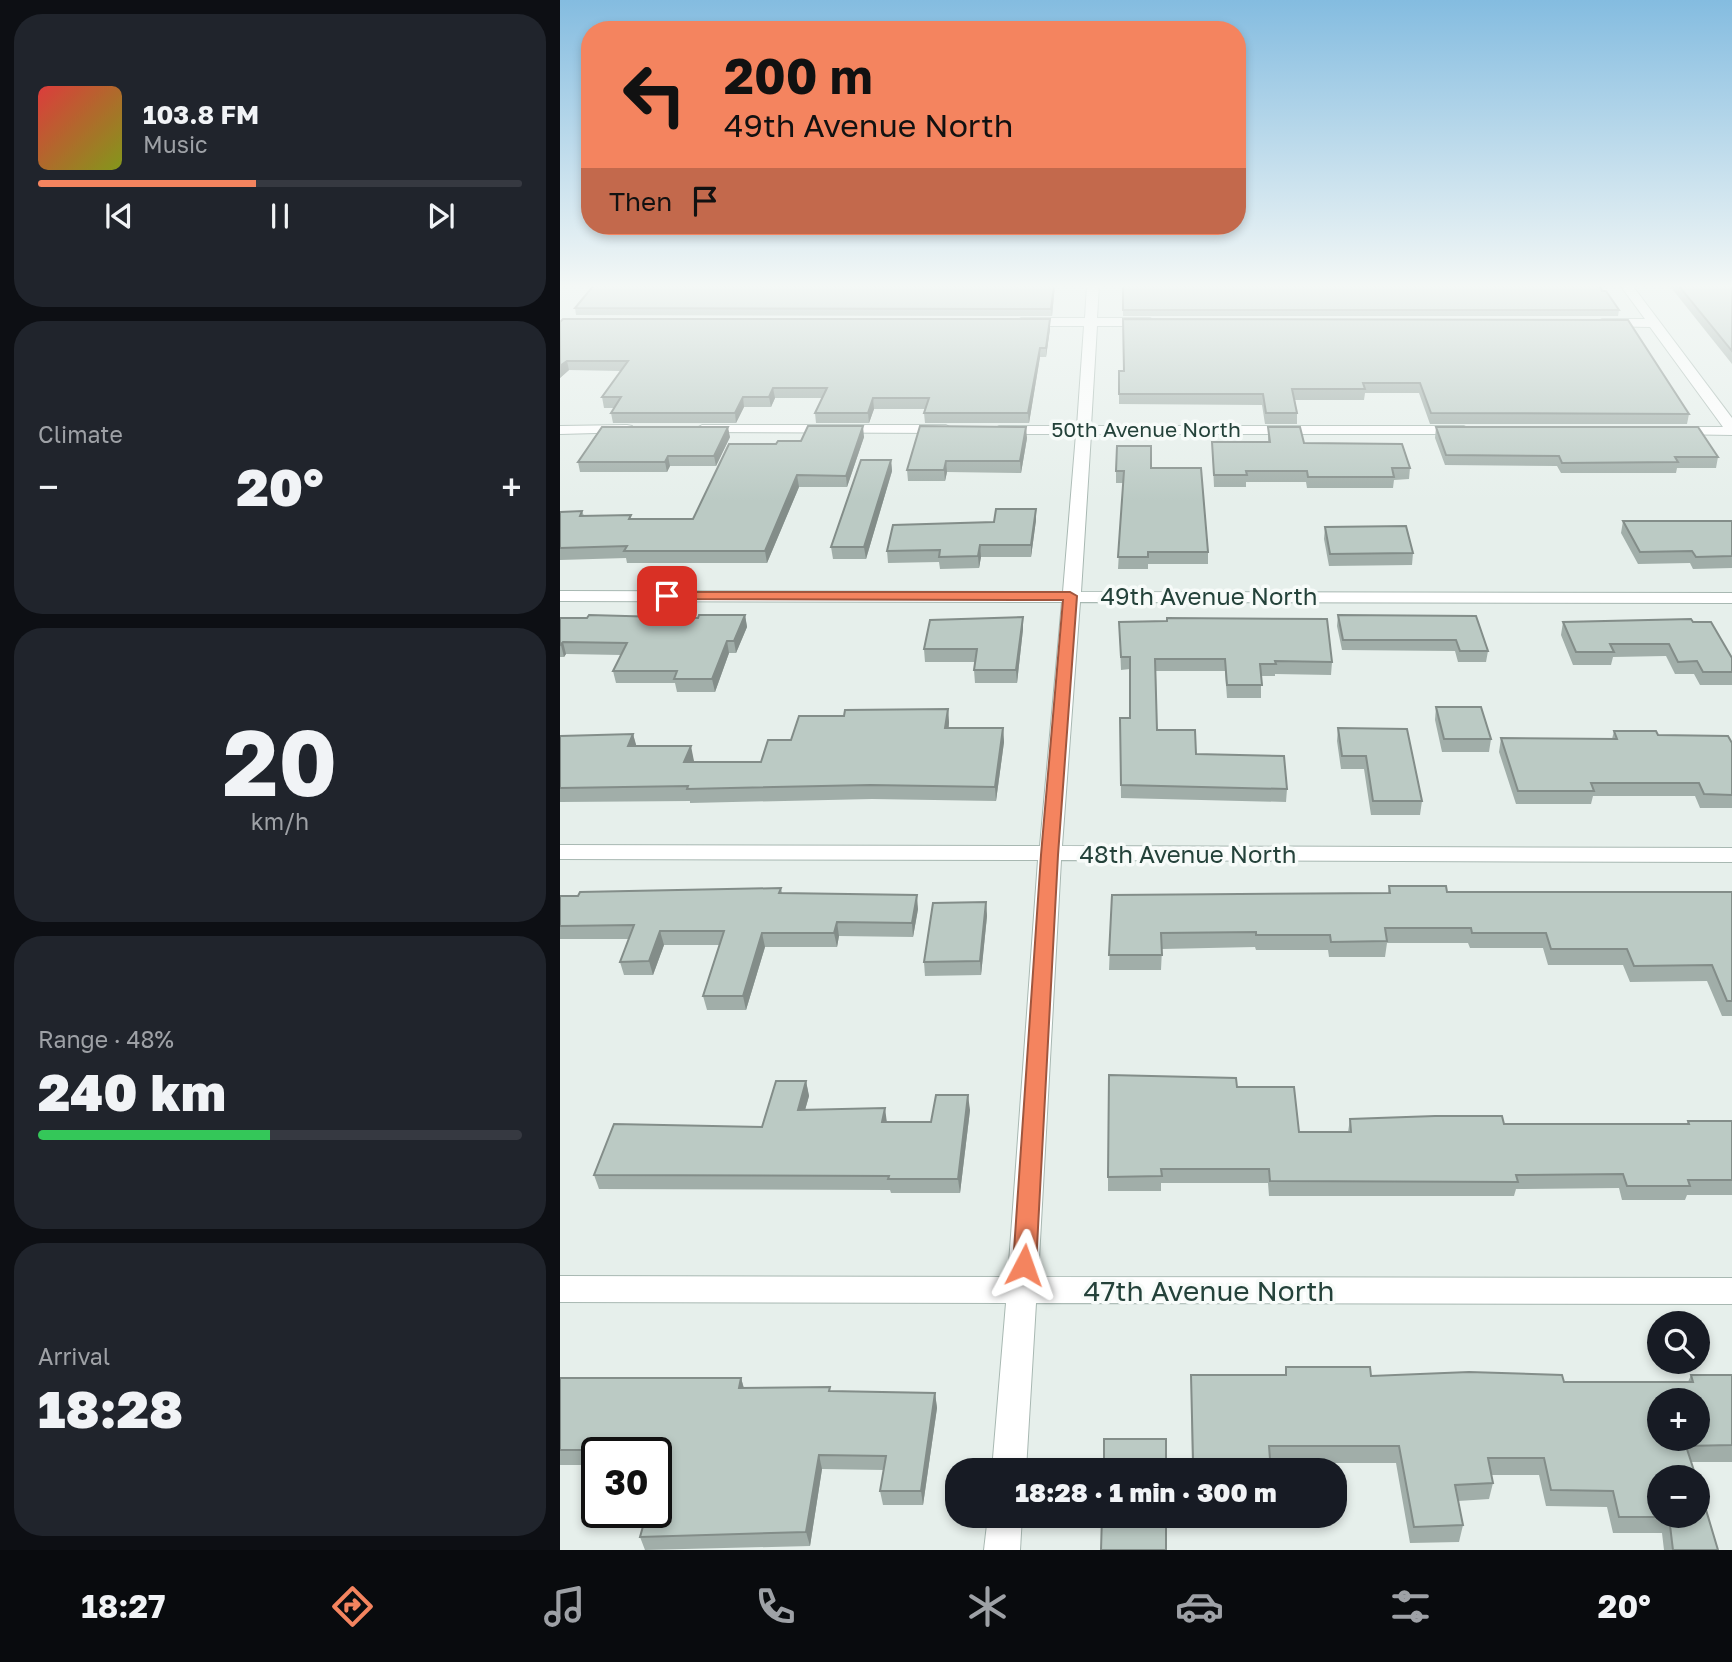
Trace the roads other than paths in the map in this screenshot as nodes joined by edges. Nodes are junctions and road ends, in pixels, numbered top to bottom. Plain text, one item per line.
1 (1089, 357) edge
2 (1678, 357) edge
3 (650, 429) edge
4 (692, 429) edge
5 (958, 429) edge
6 (986, 429) edge
7 (1732, 429) edge
8 (560, 430) edge
9 (1084, 430) junction
10 (1484, 430) edge
11 (1663, 431) edge
12 (560, 596) edge
13 (1070, 596) junction
14 (1732, 598) edge
15 (560, 852) edge
16 (1050, 855) junction
17 (1732, 855) edge
18 (560, 1289) edge
19 (1023, 1290) junction
20 (1732, 1292) edge
21 (1010, 1458) edge
22 (1004, 1528) edge
23 (1002, 1550) edge

1 - 9 street
2 - 7 street
3 - 8 street
4 - 5 street
6 - 9 street, 50th Avenue North
7 - 11 street
9 - 10 street, 50th Avenue North
9 - 13 street
12 - 13 street, 49th Avenue North
13 - 14 street, 49th Avenue North
13 - 16 street
15 - 16 street, 48th Avenue North
16 - 17 street, 48th Avenue North
16 - 19 street
18 - 19 street, 47th Avenue North
19 - 20 street, 47th Avenue North
19 - 21 street
22 - 23 street

